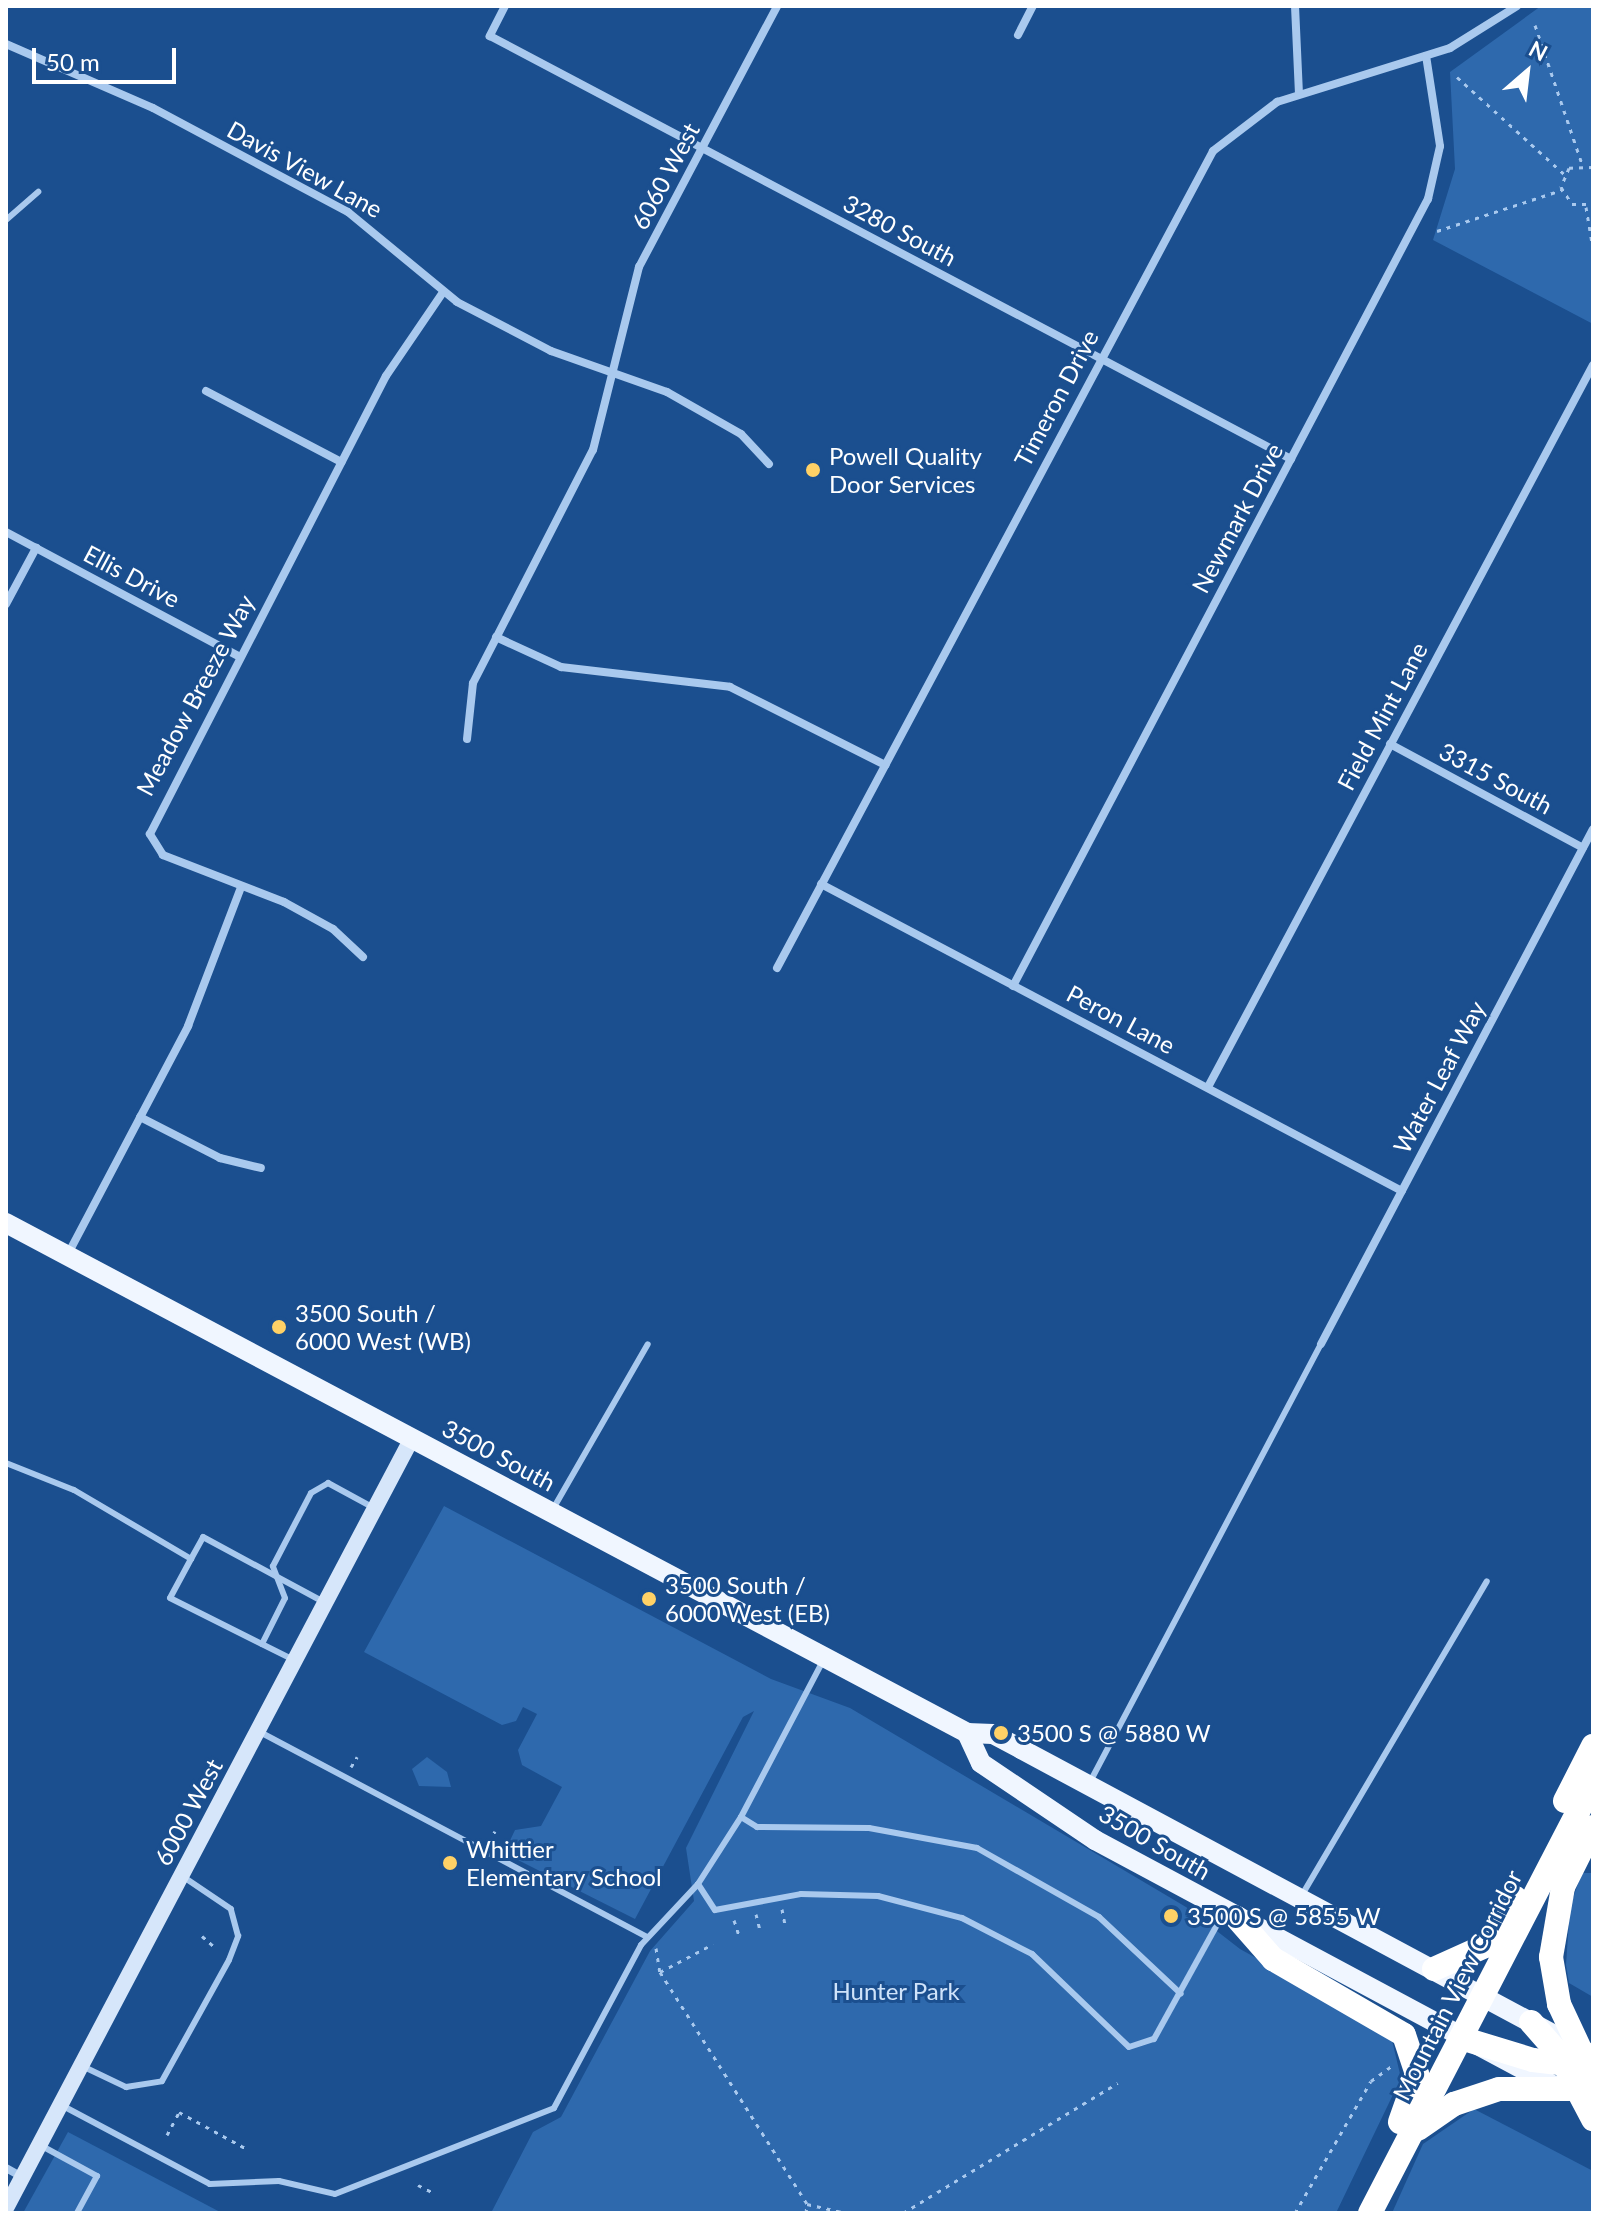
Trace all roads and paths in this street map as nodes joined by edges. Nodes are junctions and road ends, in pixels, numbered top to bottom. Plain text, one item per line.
1 (505, 6) edge
2 (777, 6) edge
3 (1033, 6) edge
4 (1295, 6) edge
5 (1517, 6) edge
6 (1535, 25) dead end
7 (1018, 35) dead end
8 (6, 44) edge
9 (1426, 56) junction
10 (1457, 77) dead end
11 (1299, 94) junction
12 (702, 148) junction
13 (1582, 164) junction
14 (1593, 167) edge
15 (1564, 174) junction
16 (1562, 190) junction
17 (38, 192) dead end
18 (1593, 204) edge
19 (1586, 207) junction
20 (6, 220) edge
21 (1437, 231) dead end
22 (1593, 249) edge
23 (443, 292) junction
24 (1100, 358) junction
25 (1593, 365) edge
26 (611, 374) junction
27 (206, 391) dead end
28 (1291, 459) junction
29 (341, 462) junction
30 (769, 464) dead end
31 (6, 532) edge
32 (36, 548) junction
33 (6, 604) edge
34 (496, 637) junction
35 (238, 656) junction
36 (467, 739) dead end
37 (1390, 744) junction
38 (885, 765) junction
39 (1593, 829) edge
40 (1583, 848) junction
41 (821, 884) junction
42 (241, 887) junction
43 (363, 957) dead end
44 (777, 968) dead end
45 (1013, 986) junction
46 (1208, 1087) junction
47 (140, 1117) junction
48 (261, 1168) dead end
49 (1402, 1191) junction
50 (6, 1223) edge
51 (67, 1255) junction
52 (648, 1344) dead end
53 (1321, 1344) joint
54 (412, 1438) junction
55 (6, 1463) edge
56 (375, 1509) junction
57 (551, 1512) junction
58 (191, 1559) junction
59 (277, 1575) junction
60 (1487, 1581) dead end
61 (325, 1603) junction
62 (262, 1644) junction
63 (825, 1658) junction
64 (295, 1661) junction
65 (258, 1731) junction
66 (967, 1733) junction
67 (1593, 1746) edge
68 (357, 1757) dead end
69 (351, 1767) dead end
70 (1593, 1783) edge
71 (1088, 1785) junction
72 (741, 1817) junction
73 (1593, 1827) edge
74 (495, 1831) dead end
75 (490, 1842) dead end
76 (182, 1876) junction
77 (698, 1884) junction
78 (1300, 1898) junction
79 (1231, 1915) junction
80 (202, 1936) dead end
81 (647, 1937) junction
82 (713, 1944) dead end
83 (216, 1948) dead end
84 (656, 1948) dead end
85 (1434, 1969) junction
86 (660, 1972) junction
87 (1181, 1994) junction
88 (1484, 1996) junction
89 (1531, 2022) joint
90 (1461, 2038) junction
91 (1397, 2064) dead end
92 (82, 2066) junction
93 (1584, 2081) edge
94 (1118, 2083) dead end
95 (61, 2105) junction
96 (167, 2135) dead end
97 (1409, 2139) junction
98 (40, 2145) junction
99 (245, 2148) dead end
100 (6, 2168) edge
101 (23, 2177) junction
102 (418, 2185) dead end
103 (434, 2193) dead end
104 (807, 2204) junction
105 (6, 2208) edge
106 (77, 2213) edge
107 (806, 2213) edge
108 (845, 2213) edge
109 (903, 2213) edge
110 (1295, 2213) edge
111 (1354, 2213) edge
112 (1370, 2213) edge

1 - 12 street, 3280 South
2 - 12 street, 6060 West
3 - 7 street
4 - 11 street
5 - 9 street, Timeron Drive
6 - 13 path
8 - 23 street, Davis View Lane
9 - 11 street, Timeron Drive
9 - 28 street, Newmark Drive
10 - 15 path
11 - 24 street, Timeron Drive
12 - 24 street, 3280 South
12 - 26 street, 6060 West
13 - 14 path
13 - 15 path
15 - 16 path
16 - 19 path
16 - 21 path
17 - 20 lane
18 - 19 path
19 - 22 path
23 - 26 street, Davis View Lane
23 - 29 street, Meadow Breeze Way
24 - 28 street, 3280 South
24 - 38 street, Timeron Drive
25 - 37 street, Field Mint Lane
26 - 30 street, Davis View Lane
26 - 34 street, 6060 West
27 - 29 street
28 - 45 street, Newmark Drive
29 - 35 street, Meadow Breeze Way
31 - 32 street, Ellis Drive
32 - 33 street
32 - 35 street, Ellis Drive
34 - 36 street, 6060 West
34 - 38 street
35 - 42 street, Meadow Breeze Way
37 - 40 street, 3315 South
37 - 46 street, Field Mint Lane
38 - 41 street, Timeron Drive
39 - 40 street, Water Leaf Way
40 - 49 street, Water Leaf Way
41 - 44 street, Timeron Drive
41 - 45 street, Peron Lane
42 - 43 street
42 - 47 street
45 - 46 street, Peron Lane
46 - 49 street, Peron Lane
47 - 48 street
47 - 51 street
49 - 53 street, Water Leaf Way
50 - 51 main road, 3500 South
51 - 54 main road, 3500 South
52 - 57 lane
53 - 71 lane
54 - 56 street, 6000 West
54 - 57 main road, 3500 South
55 - 58 lane
56 - 59 lane
56 - 61 street, 6000 West
57 - 63 main road, 3500 South
58 - 59 lane
58 - 62 lane
59 - 61 lane
59 - 62 lane
60 - 78 lane
61 - 64 street, 6000 West
62 - 64 lane
63 - 66 main road, 3500 South
63 - 72 lane
64 - 65 street, 6000 West
65 - 76 street, 6000 West
65 - 81 lane
66 - 71 main road, 3500 South
66 - 79 main road, 3500 South
67 - 85 highway
68 - 69 path
70 - 88 highway, Mountain View Corridor
71 - 78 main road, 3500 South
72 - 77 lane
72 - 87 lane
73 - 93 highway
74 - 75 path
76 - 92 street, 6000 West
76 - 92 lane
77 - 81 lane
77 - 87 lane
78 - 85 main road, 3500 South
79 - 87 lane
79 - 90 main road, 3500 South
79 - 111 highway
80 - 83 path
81 - 95 lane
82 - 86 path
84 - 86 path
85 - 88 main road, 3500 South
86 - 104 path
88 - 89 main road, 3500 South
88 - 90 highway, Mountain View Corridor
89 - 93 highway
90 - 93 highway
90 - 97 highway, Mountain View Corridor
91 - 110 path
92 - 95 street, 6000 West
93 - 97 highway
94 - 109 path
95 - 98 street, 6000 West
96 - 99 path
97 - 112 highway, Mountain View Corridor
98 - 101 street, 6000 West
98 - 106 lane
100 - 101 street
101 - 105 street, 6000 West
102 - 103 path
104 - 107 path
104 - 108 path

